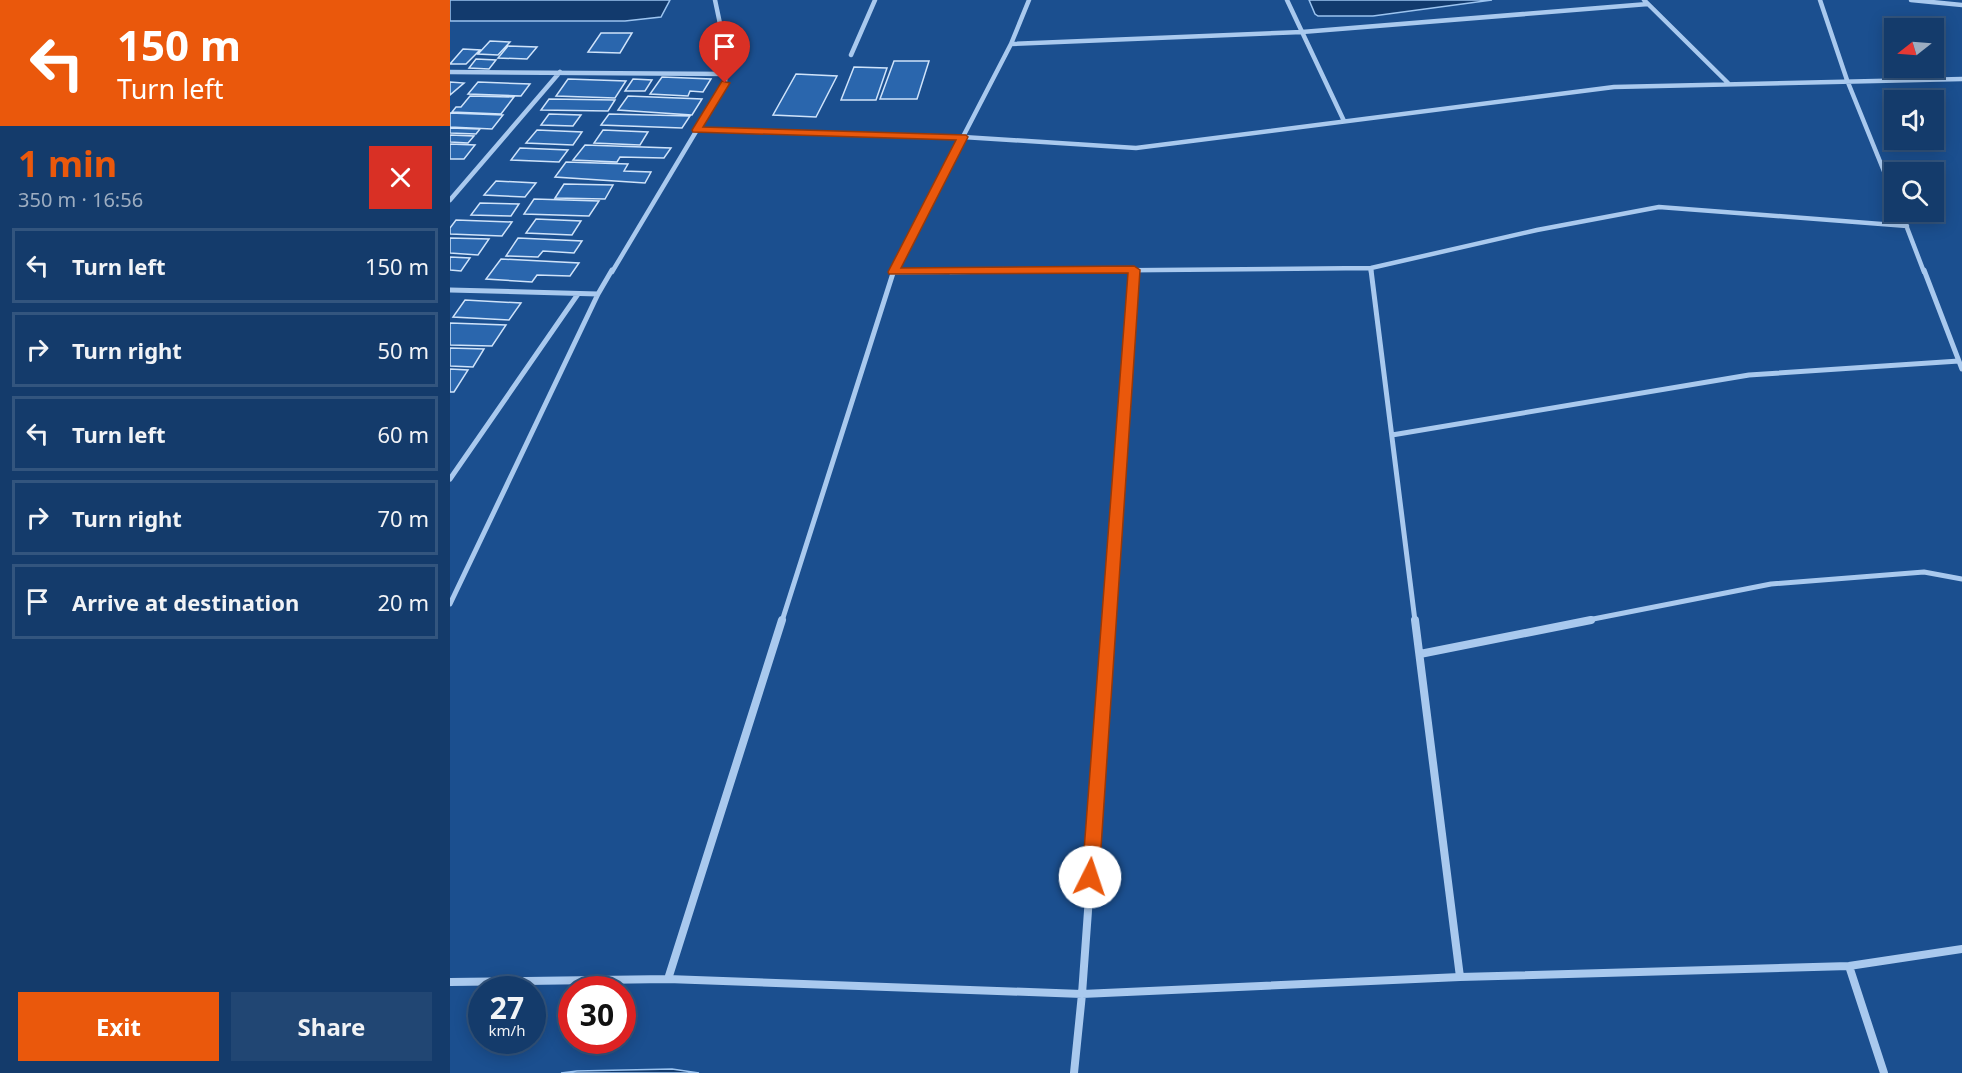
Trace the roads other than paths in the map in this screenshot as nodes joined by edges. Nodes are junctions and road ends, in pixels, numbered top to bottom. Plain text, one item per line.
1 (715, 0) edge
2 (875, 0) edge
3 (1029, 0) edge
4 (1287, 0) edge
5 (1644, 0) edge
6 (1820, 0) edge
7 (1911, 0) edge
8 (1956, 0) edge
9 (1648, 4) junction
10 (1961, 4) edge
11 (1302, 32) junction
12 (1011, 44) junction
13 (851, 55) dead end
14 (450, 72) edge
15 (560, 72) junction
16 (728, 74) junction
17 (1962, 79) edge
18 (1847, 80) junction
19 (1728, 83) junction
20 (1344, 122) junction
21 (696, 130) junction
22 (963, 137) junction
23 (1884, 171) edge
24 (450, 200) edge
25 (1905, 222) edge
26 (1907, 226) junction
27 (1371, 268) junction
28 (1134, 270) junction
29 (893, 272) junction
30 (450, 290) edge
31 (578, 294) junction
32 (598, 294) junction
33 (1959, 361) junction
34 (1962, 369) edge
35 (1392, 435) junction
36 (450, 479) edge
37 (1962, 579) edge
38 (450, 604) edge
39 (1420, 654) junction
40 (1962, 949) edge
41 (1849, 966) junction
42 (1460, 977) junction
43 (668, 979) junction
44 (450, 982) edge
45 (1082, 994) junction
46 (1074, 1073) edge
47 (1884, 1073) edge

1 - 16 street
2 - 13 street
3 - 12 street
4 - 11 street
5 - 9 street
6 - 18 street
7 - 10 street
8 - 10 street
9 - 11 street
9 - 19 street
11 - 12 street
11 - 20 street
12 - 22 street
14 - 15 street
15 - 16 street
15 - 24 street
16 - 21 street
17 - 18 street
18 - 19 street
18 - 23 street
19 - 20 street
20 - 22 street
21 - 22 street
21 - 32 street
22 - 29 street
25 - 26 street
26 - 27 street
26 - 33 street
27 - 28 street
27 - 35 street
28 - 29 street
28 - 45 street
29 - 43 street
30 - 31 street
31 - 32 street
31 - 36 street
32 - 38 street
33 - 34 street
33 - 35 street
35 - 39 street
37 - 39 street
39 - 42 street
40 - 41 street
41 - 42 street
41 - 47 street
42 - 45 street
43 - 44 street
43 - 45 street
45 - 46 street

